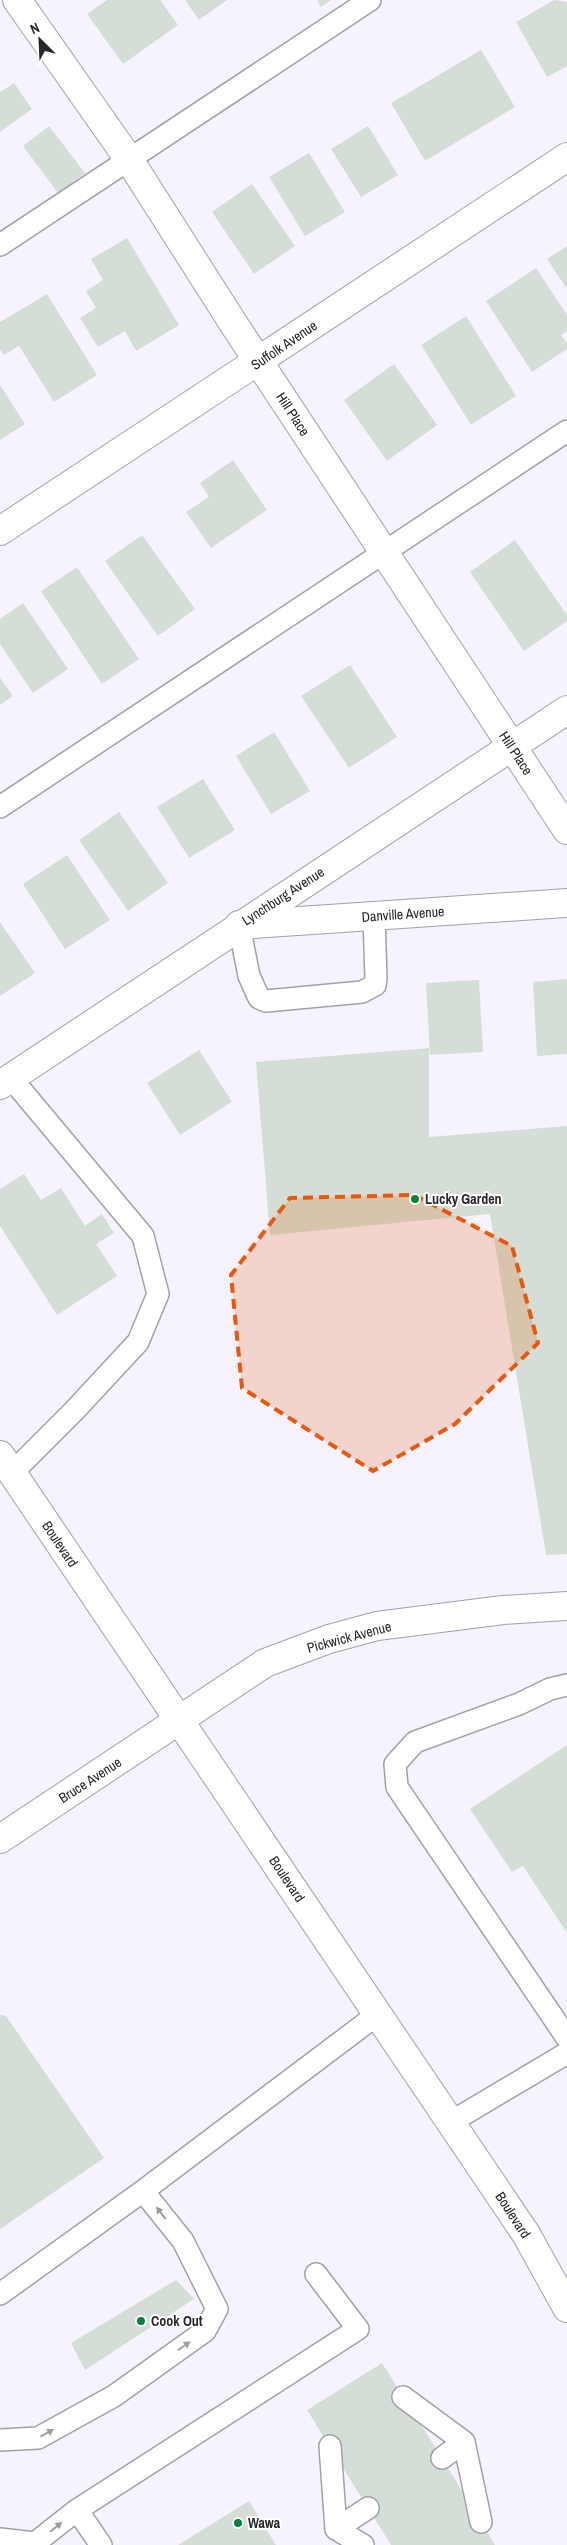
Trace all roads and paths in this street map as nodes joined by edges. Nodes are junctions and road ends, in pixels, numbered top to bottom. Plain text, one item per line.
1 (17, 0) edge
2 (370, 0) edge
3 (567, 157) edge
4 (128, 158) junction
5 (0, 245) edge
6 (258, 362) junction
7 (567, 431) edge
8 (0, 531) edge
9 (384, 552) junction
10 (567, 710) edge
11 (512, 746) junction
12 (0, 806) edge
13 (567, 830) edge
14 (567, 903) edge
15 (374, 916) junction
16 (239, 925) junction
17 (6, 1081) edge
18 (6, 1464) edge
19 (567, 1606) edge
20 (567, 1685) edge
21 (180, 1720) junction
22 (0, 1838) edge
23 (378, 2014) junction
24 (567, 2038) edge
25 (567, 2053) edge
26 (451, 2122) junction
27 (143, 2191) junction
28 (316, 2274) dead end
29 (0, 2294) edge
30 (567, 2308) edge
31 (403, 2397) dead end
32 (0, 2440) edge
33 (464, 2442) junction
34 (330, 2446) dead end
35 (442, 2458) dead end
36 (368, 2508) dead end
37 (77, 2510) junction
38 (481, 2522) dead end
39 (336, 2529) junction
40 (0, 2539) edge
41 (101, 2545) edge
42 (364, 2545) edge

1 - 4 street, Hill Place
2 - 4 lane
3 - 6 street, Suffolk Avenue
4 - 5 lane
4 - 6 street, Hill Place
6 - 8 street, Suffolk Avenue
6 - 9 street, Hill Place
7 - 9 lane
9 - 11 street, Hill Place
9 - 12 lane
10 - 11 street, Lynchburg Avenue
11 - 13 street, Hill Place
11 - 16 street, Lynchburg Avenue
14 - 15 street, Danville Avenue
15 - 16 street, Danville Avenue
15 - 16 lane
16 - 17 street, Lynchburg Avenue
17 - 18 lane
18 - 21 street, Boulevard
19 - 21 street, Pickwick Avenue
20 - 24 lane
21 - 22 street, Bruce Avenue
21 - 23 street, Boulevard
23 - 26 street, Boulevard
23 - 27 lane
25 - 26 lane
26 - 30 street, Boulevard
27 - 29 lane
32 -> 27 lane
28 - 37 lane
31 - 33 lane
33 - 35 lane
33 - 38 lane
34 - 39 lane
36 - 39 lane
40 -> 37 lane
37 - 41 lane
39 - 42 lane

